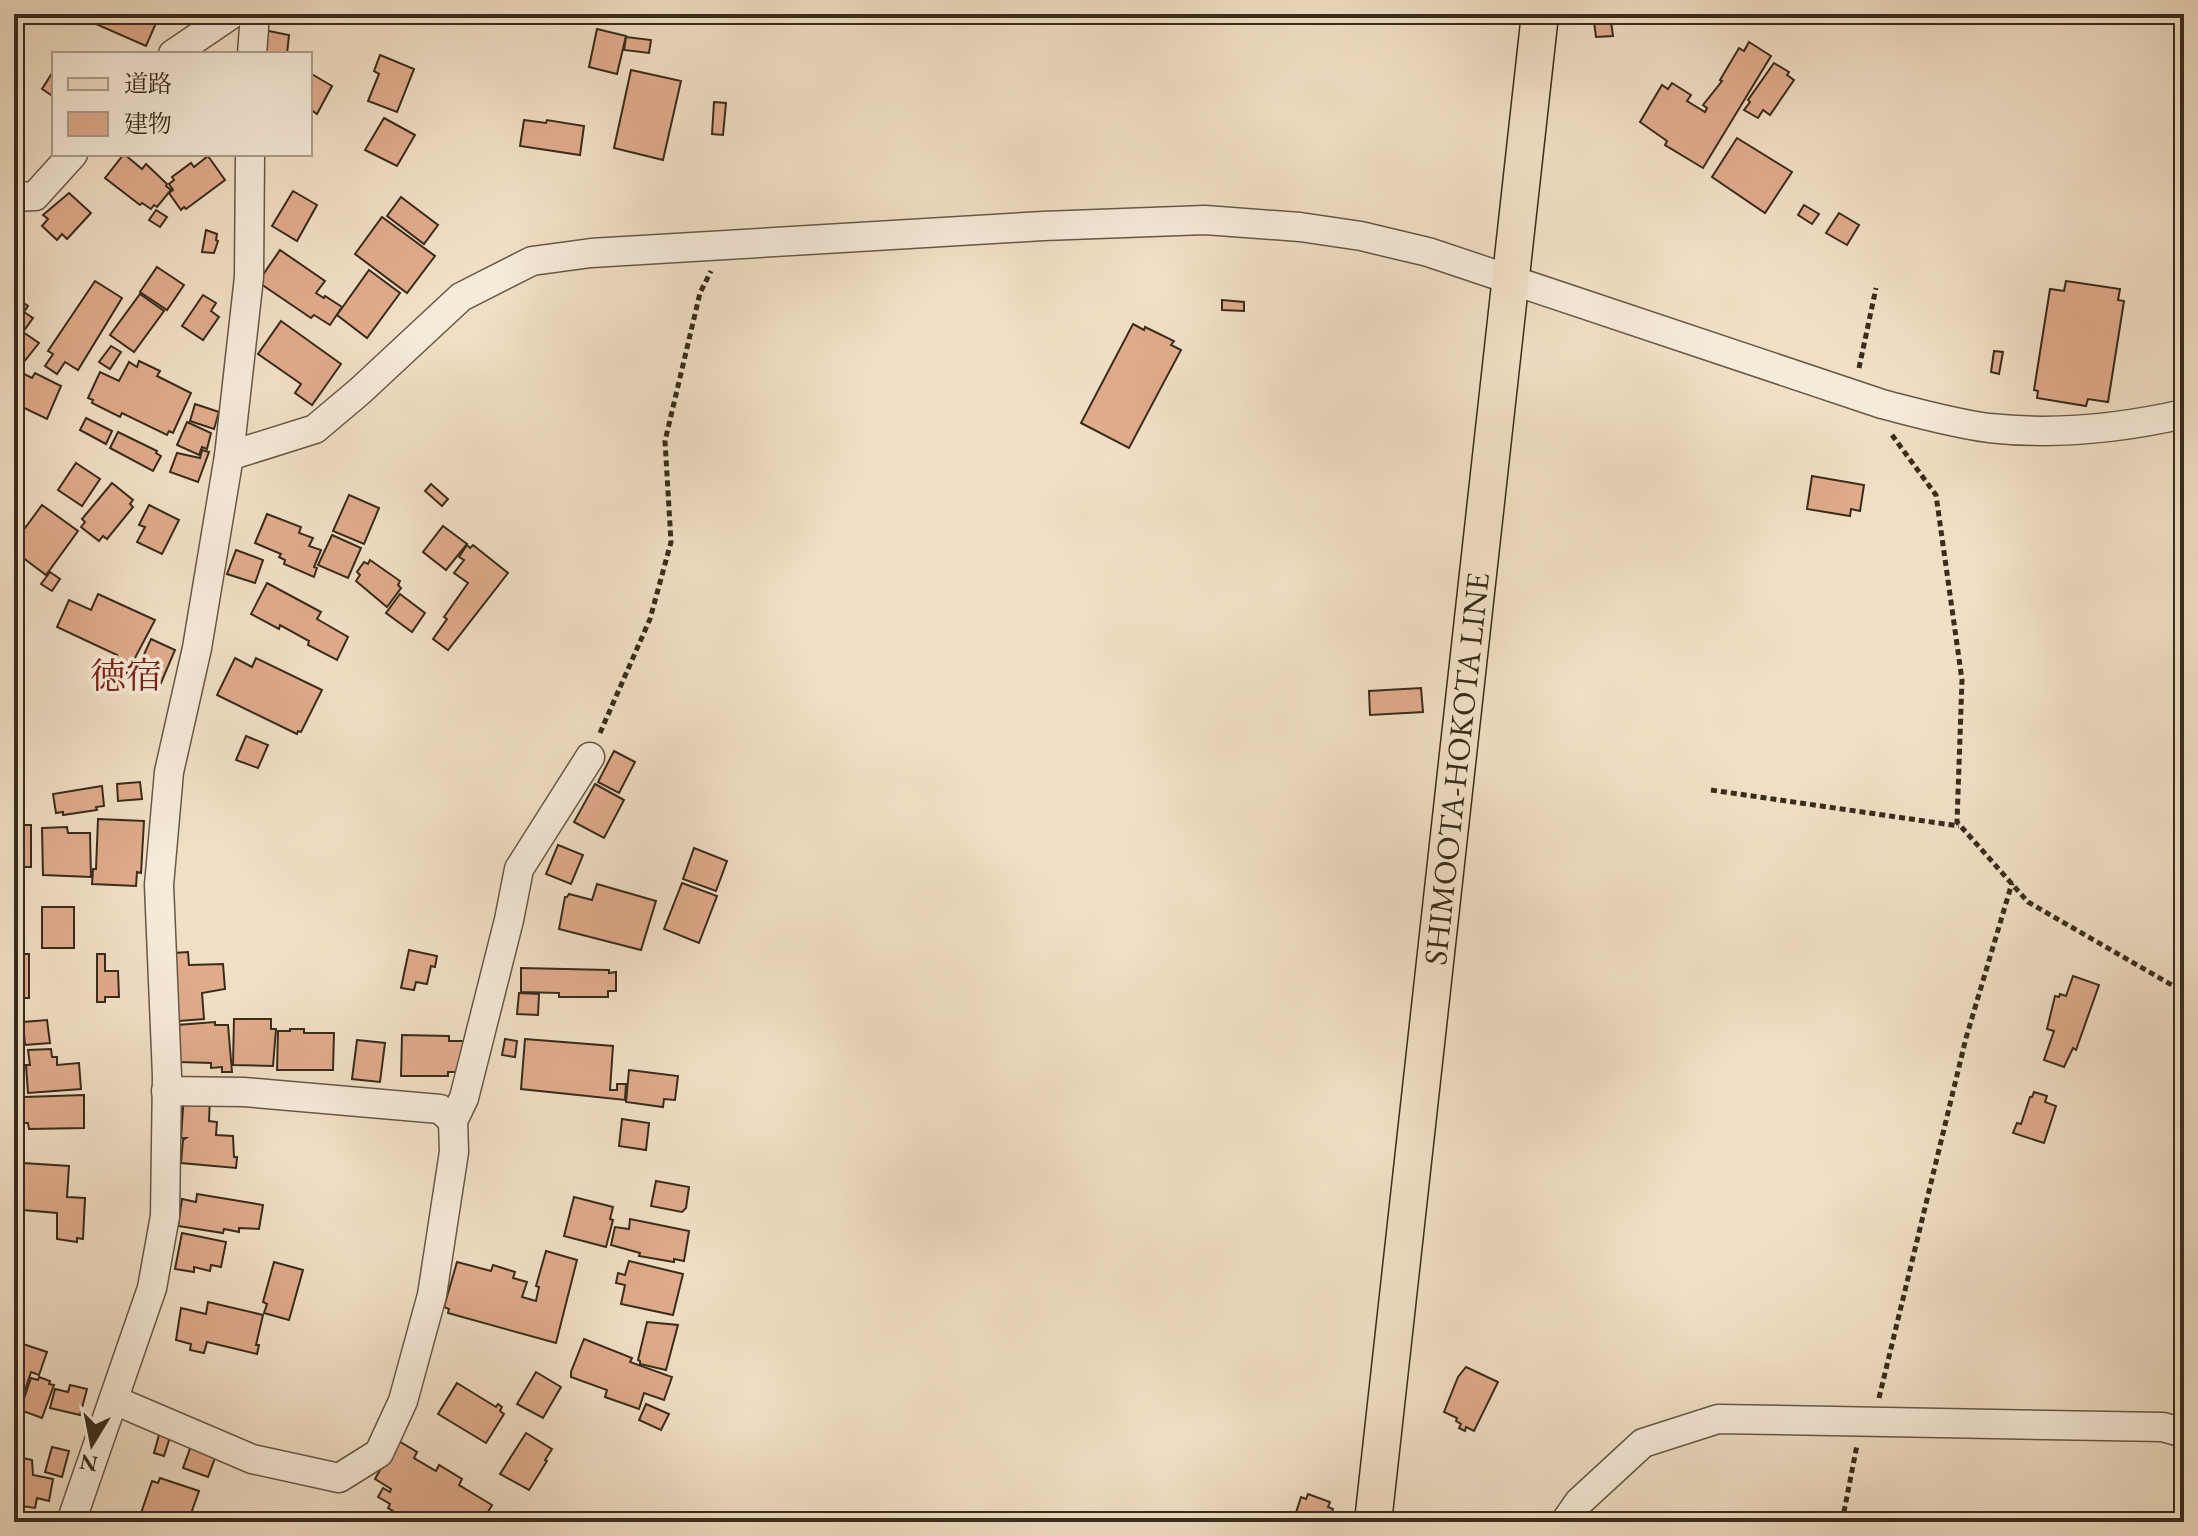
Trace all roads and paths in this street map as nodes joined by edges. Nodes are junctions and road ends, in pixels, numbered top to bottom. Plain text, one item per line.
1 (232, 14) edge
2 (255, 14) edge
3 (1540, 14) edge
4 (176, 52) edge
5 (252, 52) edge
6 (71, 156) edge
7 (250, 156) edge
8 (14, 197) edge
9 (724, 245) junction
10 (1511, 281) junction
11 (1876, 288) dead end
12 (1875, 401) junction
13 (2184, 414) edge
14 (229, 456) junction
15 (590, 757) joint
16 (1711, 790) dead end
17 (1960, 826) junction
18 (2012, 883) junction
19 (2184, 992) edge
20 (166, 1091) junction
21 (453, 1121) junction
22 (114, 1400) junction
23 (1868, 1422) junction
24 (2184, 1433) edge
25 (71, 1522) edge
26 (1373, 1522) edge
27 (1565, 1522) edge
28 (1842, 1522) edge

1 - 4 street
2 - 5 street
3 - 10 main road, SHIMOOTA-HOKOTA LINE
6 - 8 street
7 - 14 street
9 - 10 street
9 - 14 street
9 - 15 path
10 - 12 street
10 - 26 main road, SHIMOOTA-HOKOTA LINE
11 - 12 path
12 - 13 street
12 - 17 path
14 - 20 street
15 - 21 street
16 - 17 path
17 - 18 path
18 - 19 path
18 - 23 path
20 - 21 street
20 - 22 street
21 - 22 street
22 - 25 street
23 - 24 street
23 - 27 street
23 - 28 path

